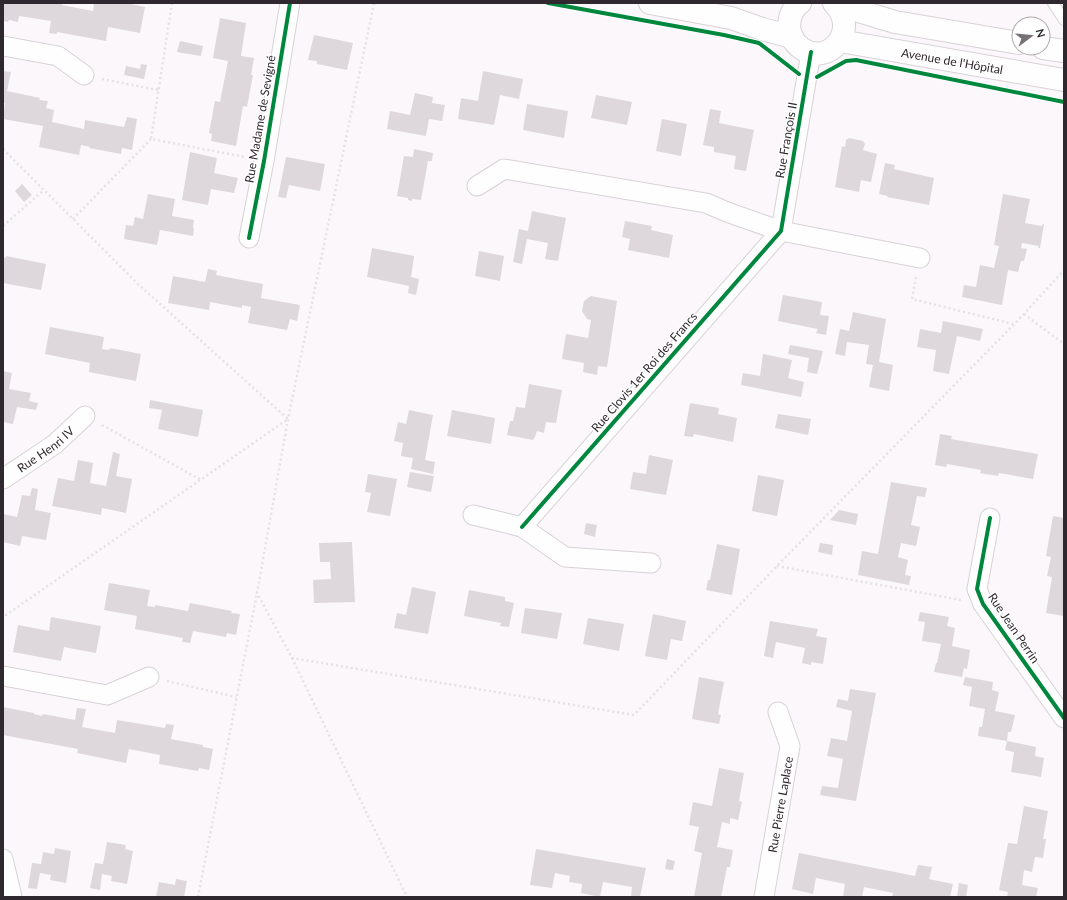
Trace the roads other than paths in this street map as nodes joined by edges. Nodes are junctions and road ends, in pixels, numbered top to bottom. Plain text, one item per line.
1 (290, 3) edge
2 (650, 3) edge
3 (800, 3) edge
4 (1053, 3) edge
5 (836, 5) edge
6 (1064, 20) edge
7 (792, 37) junction
8 (840, 41) junction
9 (1011, 42) edge
10 (3, 46) edge
11 (1051, 49) edge
12 (1064, 51) edge
13 (811, 52) junction
14 (84, 75) road end
15 (1064, 80) edge
16 (477, 186) dead end
17 (781, 231) junction
18 (249, 238) dead end
19 (920, 258) road end
20 (86, 416) road end
21 (3, 479) edge
22 (473, 515) dead end
23 (990, 518) dead end
24 (522, 527) junction
25 (651, 563) dead end
26 (3, 676) edge
27 (149, 677) road end
28 (778, 712) dead end
29 (1064, 718) edge
30 (3, 859) edge
31 (12, 897) edge
32 (764, 897) edge

1 - 18 street, Rue Madame de Sevigné
2 - 7 street
3 - 7 street
4 - 6 lane
5 - 8 street
5 - 9 street
7 - 13 street
8 - 13 street
8 - 15 street, Avenue de l'Hôpital
10 - 14 street
11 - 12 street
13 - 17 street, Rue François II
16 - 17 street
17 - 19 street
17 - 24 street, Rue Clovis 1er Roi des Francs
20 - 21 street, Rue Henri IV
22 - 24 street
23 - 29 street, Rue Jean Perrin
24 - 25 street
26 - 27 street
28 - 32 street, Rue Pierre Laplace
30 - 31 street

